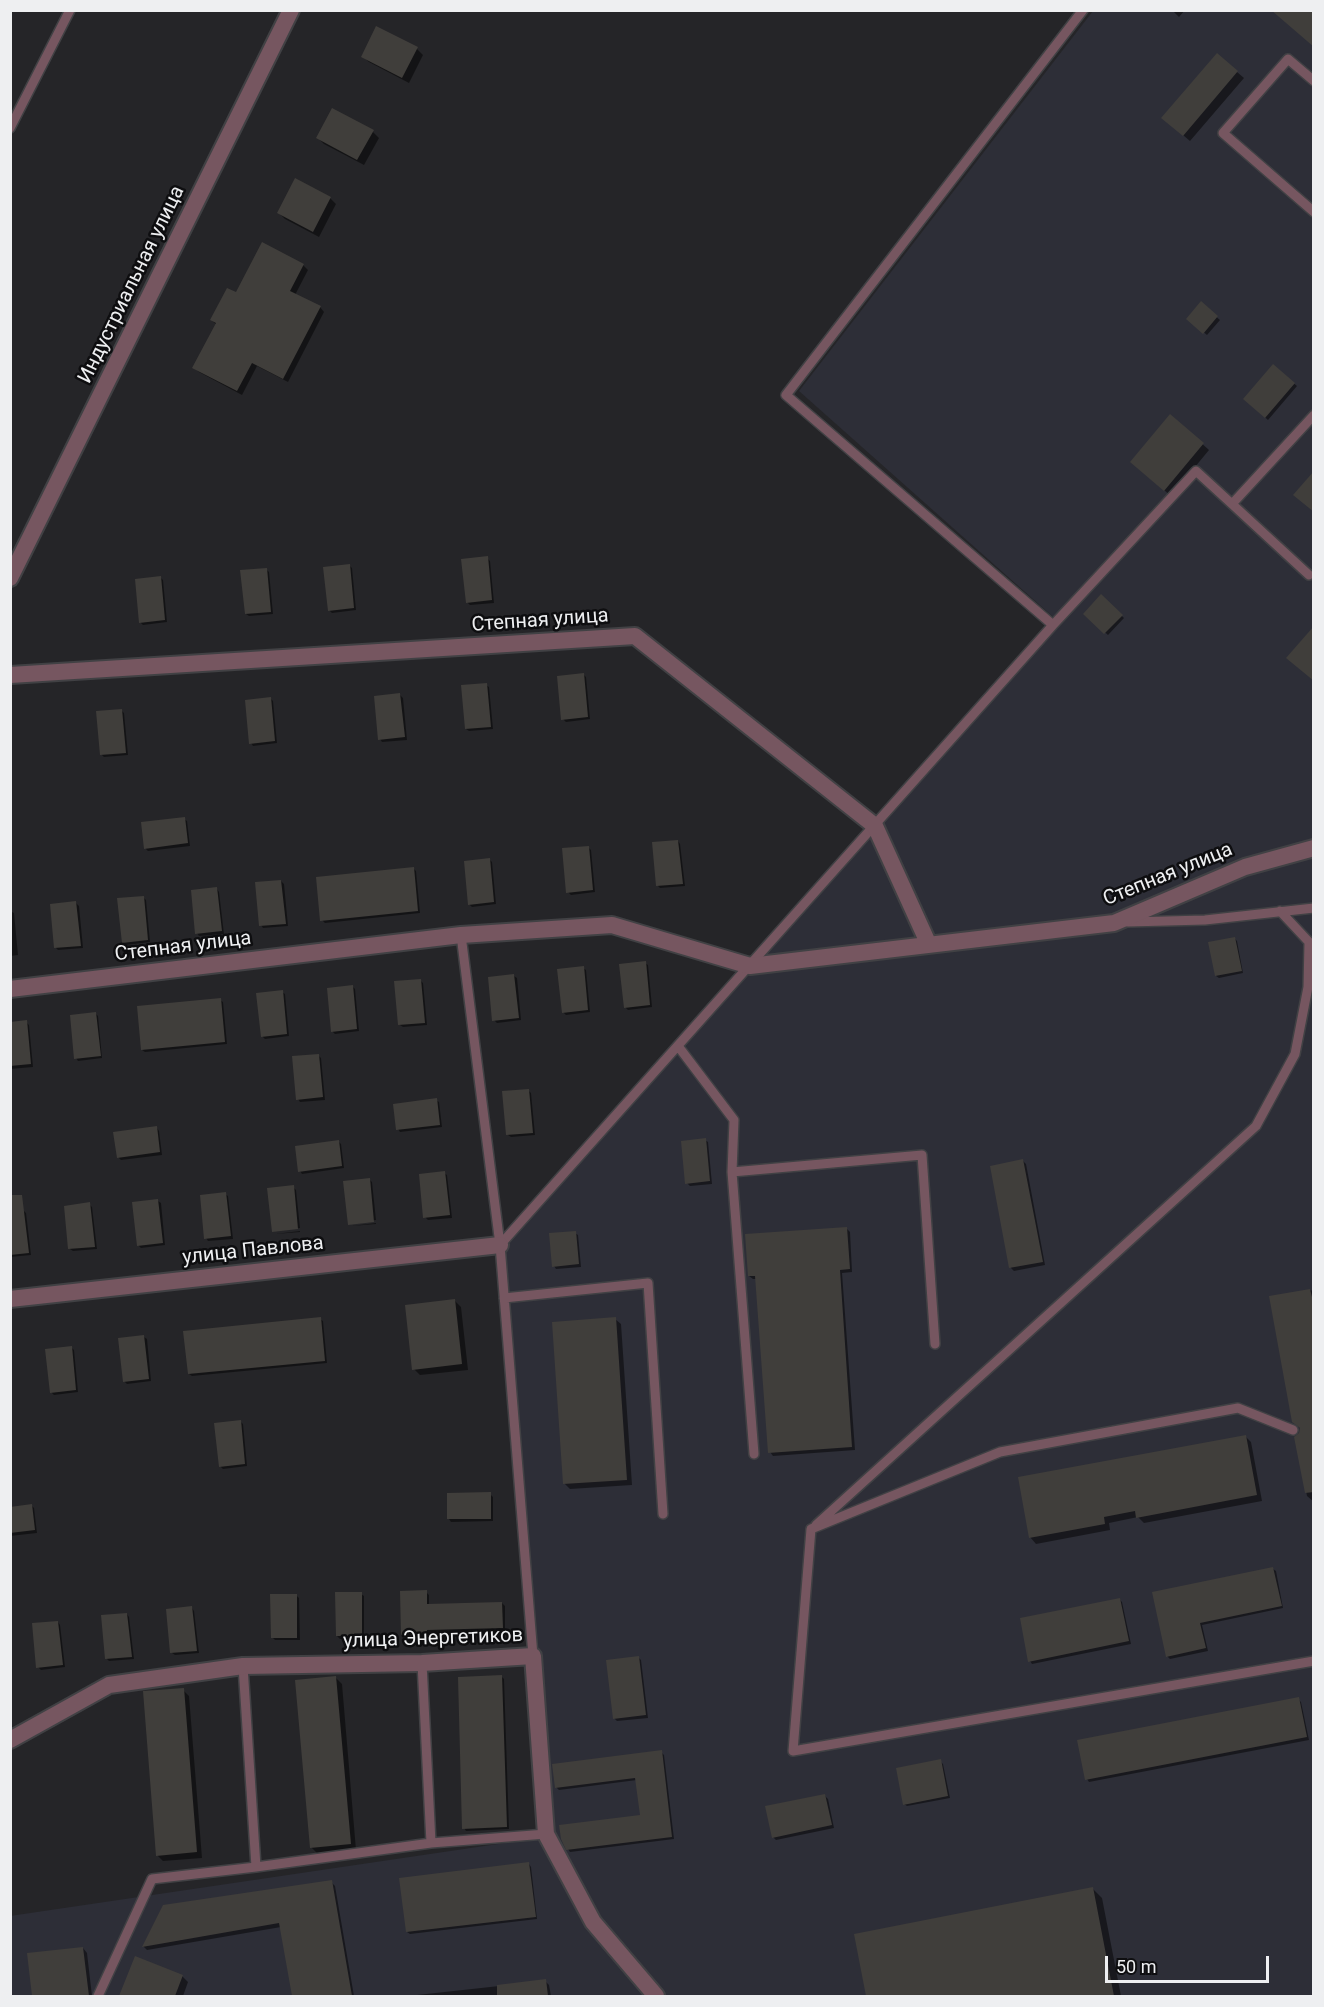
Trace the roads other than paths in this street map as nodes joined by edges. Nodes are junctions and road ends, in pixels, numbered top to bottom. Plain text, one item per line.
1 (70, 10) edge
2 (291, 10) edge
3 (1083, 10) edge
4 (1314, 81) edge
5 (10, 128) edge
6 (1314, 212) edge
7 (1314, 415) edge
8 (1232, 504) junction
9 (1309, 575) dead end
10 (10, 578) edge
11 (1053, 625) junction
12 (10, 675) edge
13 (875, 826) junction
14 (1314, 848) edge
15 (1314, 908) edge
16 (1280, 911) junction
17 (1114, 923) junction
18 (461, 935) junction
19 (929, 945) junction
20 (750, 966) junction
21 (10, 989) edge
22 (678, 1046) junction
23 (732, 1172) junction
24 (500, 1245) junction
25 (504, 1298) junction
26 (10, 1299) edge
27 (935, 1344) dead end
28 (1293, 1430) dead end
29 (754, 1454) dead end
30 (663, 1514) dead end
31 (811, 1529) junction
32 (533, 1656) junction
33 (1314, 1661) edge
34 (422, 1663) junction
35 (243, 1666) junction
36 (10, 1740) edge
37 (546, 1834) junction
38 (431, 1843) junction
39 (256, 1867) junction
40 (98, 1996) edge
41 (656, 1996) edge

1 - 5 lane
2 - 10 street, Индустриальная улица
3 - 11 lane
4 - 6 lane
7 - 8 lane
8 - 9 lane
8 - 11 lane
11 - 13 lane
12 - 13 street, Степная улица
13 - 19 street, Степная улица
13 - 20 lane
14 - 17 street, Степная улица
15 - 16 lane
16 - 17 lane
16 - 31 lane
17 - 19 street, Степная улица
18 - 20 street, Степная улица
18 - 21 street, Степная улица
18 - 24 lane
19 - 20 street, Степная улица
20 - 22 lane
22 - 23 lane
22 - 24 lane
23 - 27 lane
23 - 29 lane
24 - 25 lane
24 - 26 street, улица Павлова
25 - 30 lane
25 - 32 lane
28 - 31 lane
31 - 33 lane
32 - 34 street, улица Энергетиков
32 - 37 street, улица Энергетиков
34 - 35 street, улица Энергетиков
34 - 38 lane
35 - 36 street, улица Энергетиков
35 - 39 lane
37 - 38 lane
37 - 41 street, улица Энергетиков
38 - 39 lane
39 - 40 lane

